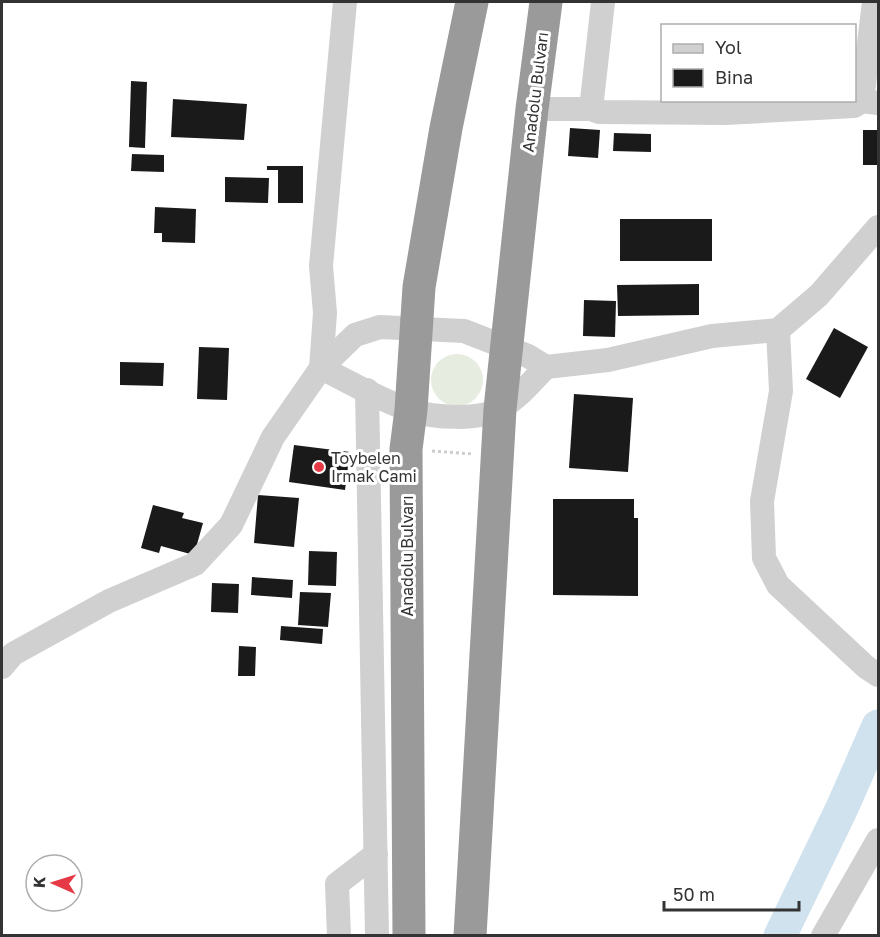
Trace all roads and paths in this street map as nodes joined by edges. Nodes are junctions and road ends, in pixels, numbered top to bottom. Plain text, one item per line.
1 (345, 2) edge
2 (472, 2) edge
3 (546, 2) edge
4 (603, 2) edge
5 (874, 2) edge
6 (870, 102) edge
7 (532, 109) junction
8 (591, 109) junction
9 (879, 227) edge
10 (417, 328) junction
11 (778, 330) junction
12 (506, 348) junction
13 (546, 367) junction
14 (321, 368) junction
15 (367, 390) junction
16 (501, 409) junction
17 (411, 410) junction
18 (406, 449) junction
19 (498, 456) junction
20 (2, 668) edge
21 (873, 671) edge
22 (879, 840) edge
23 (376, 854) junction
24 (339, 936) edge
25 (377, 936) edge
26 (409, 936) edge
27 (470, 936) edge
28 (823, 936) edge

1 - 14 street
2 - 10 highway, Anadolu Bulvarı
3 - 7 highway, Anadolu Bulvarı
4 - 8 street
5 - 6 street
6 - 8 street
7 - 8 street
7 - 12 highway, Anadolu Bulvarı
9 - 11 street
10 - 12 street
10 - 14 street
10 - 17 highway, Anadolu Bulvarı
11 - 13 street
11 - 21 street
12 - 13 street
12 - 16 highway, Anadolu Bulvarı
13 - 16 street
14 - 15 street
14 - 20 street
15 - 17 street
15 - 23 street
16 - 17 street
16 - 19 highway, Anadolu Bulvarı
17 - 18 highway, Anadolu Bulvarı
18 - 19 path
18 - 26 highway, Anadolu Bulvarı
19 - 27 highway, Anadolu Bulvarı
22 - 28 street
23 - 24 street
23 - 25 street

